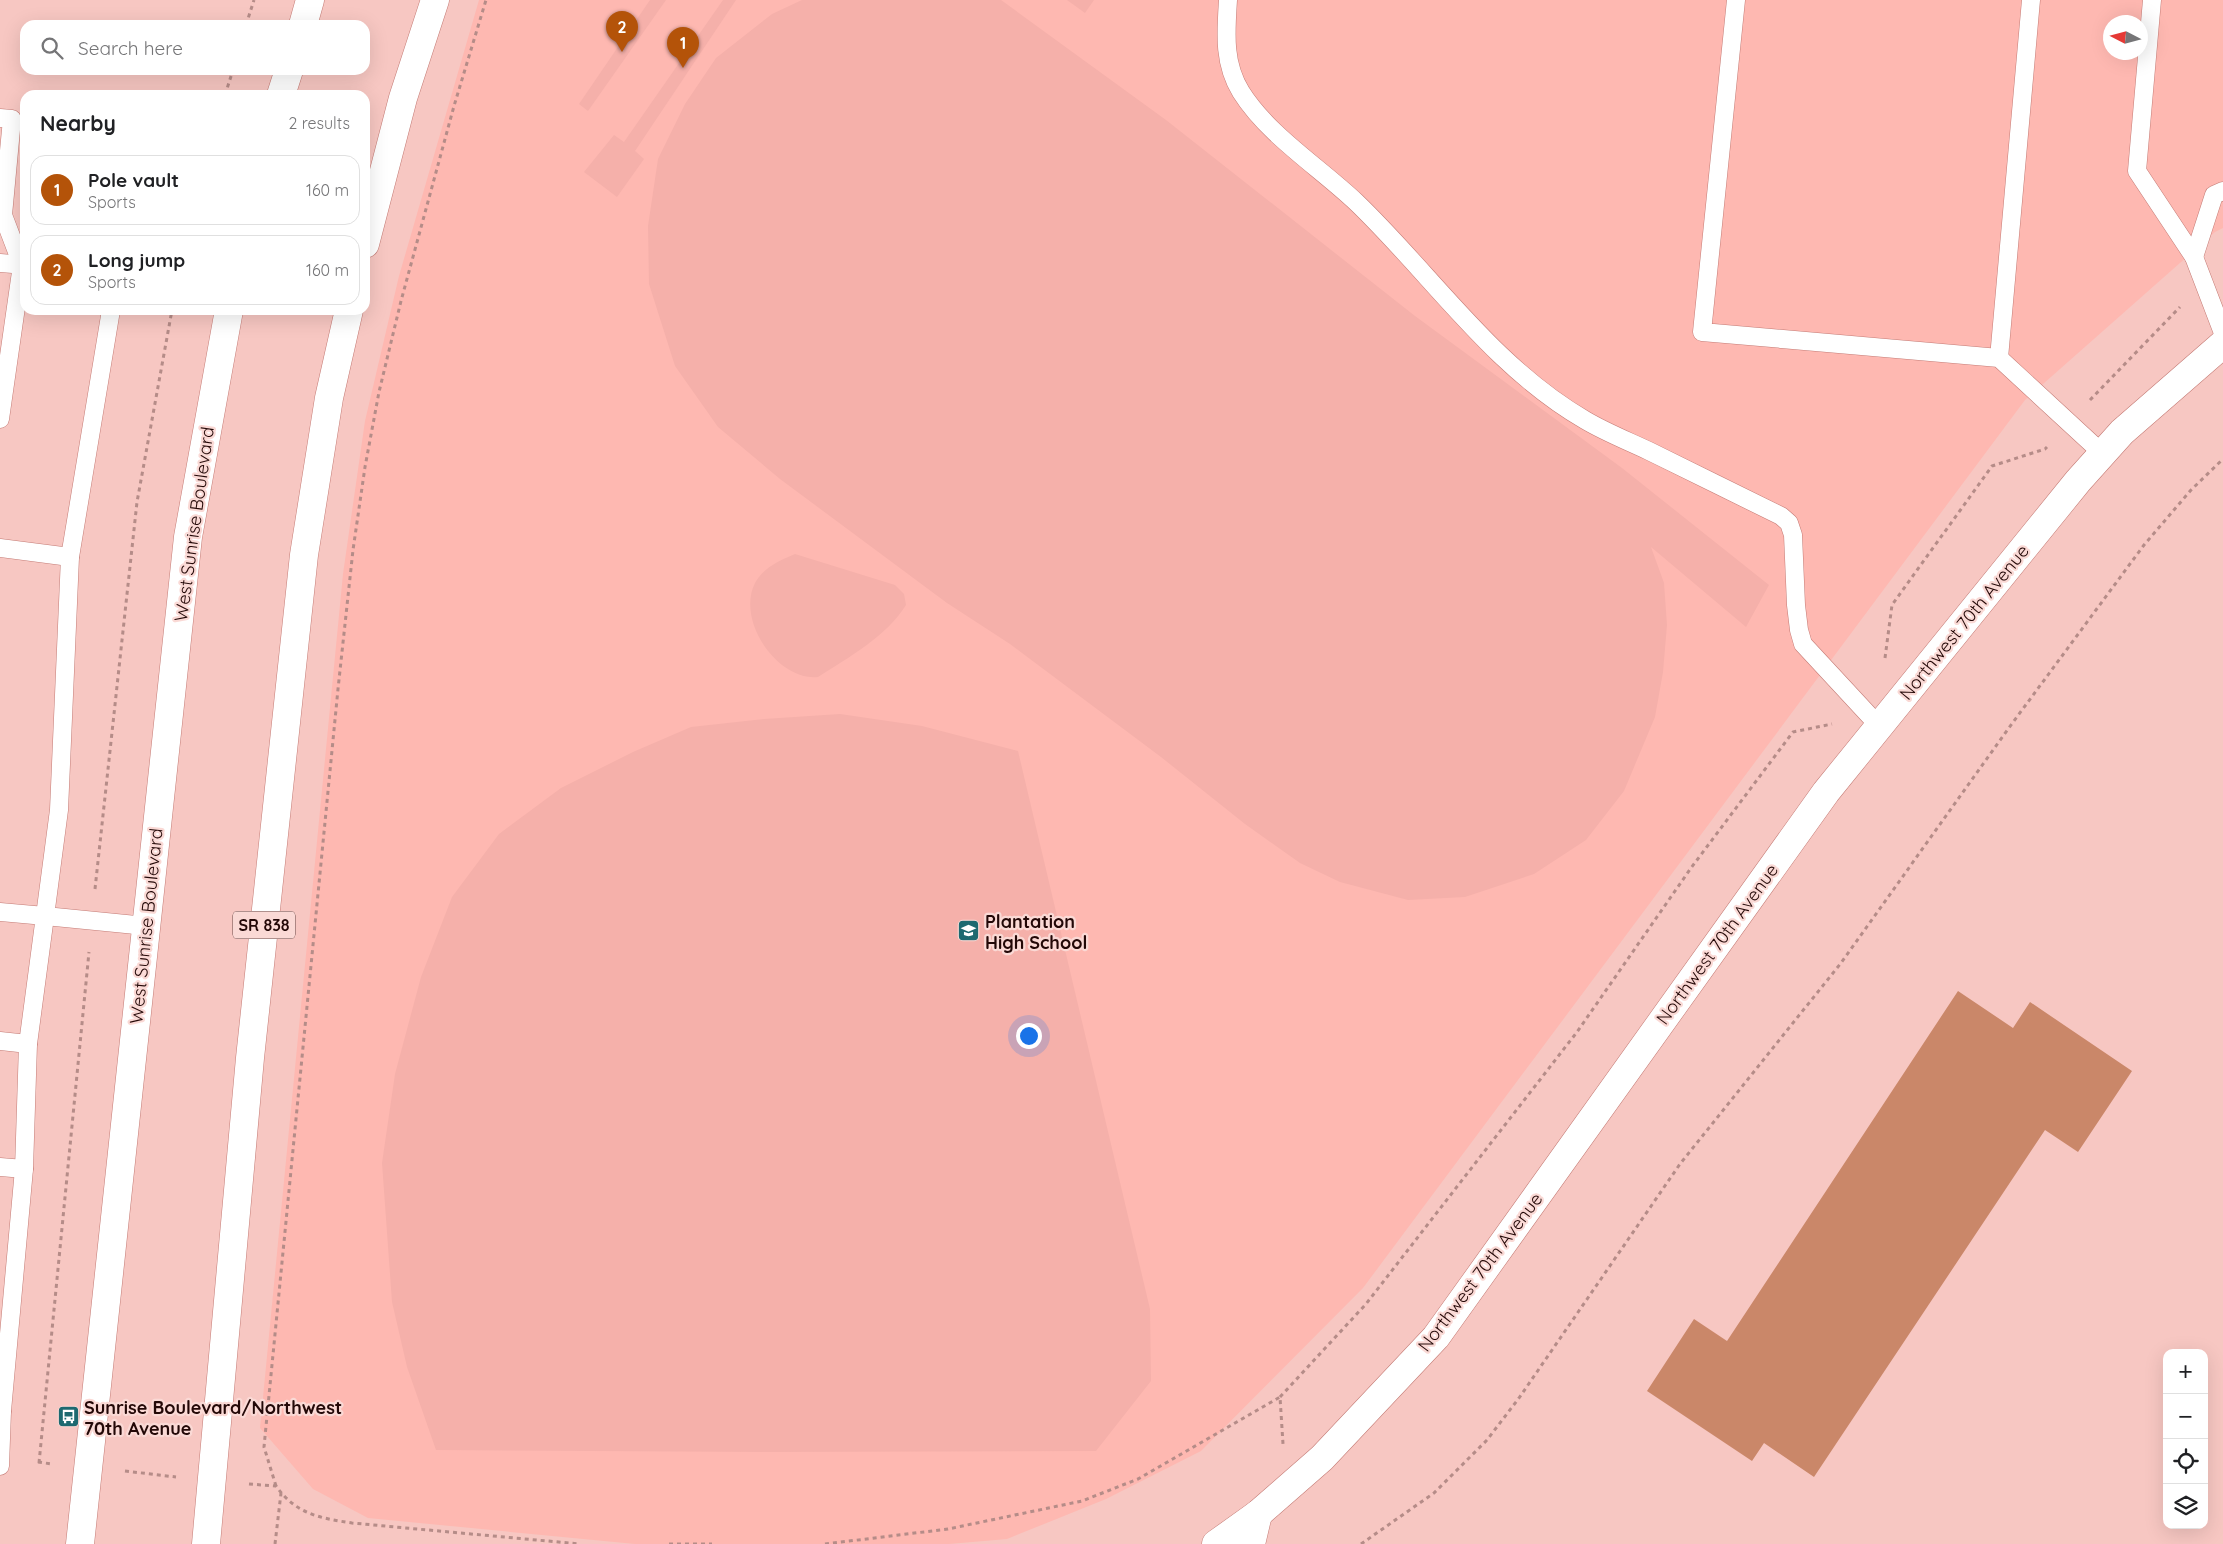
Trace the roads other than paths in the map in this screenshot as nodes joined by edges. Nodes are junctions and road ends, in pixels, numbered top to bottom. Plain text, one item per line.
1 (310, 0) edge
2 (435, 0) edge
3 (1228, 0) edge
4 (1736, 0) edge
5 (2030, 0) edge
6 (2152, 0) edge
7 (304, 20) edge
8 (288, 75) edge
9 (283, 90) edge
10 (0, 118) edge
11 (2223, 191) edge
12 (370, 225) edge
13 (20, 255) edge
14 (2194, 257) junction
15 (0, 263) edge
16 (20, 265) edge
17 (20, 291) edge
18 (111, 315) edge
19 (228, 315) edge
20 (348, 315) edge
21 (2223, 333) edge
22 (2223, 344) edge
23 (1999, 358) junction
24 (0, 419) edge
25 (2103, 454) junction
26 (0, 548) edge
27 (70, 557) junction
28 (1879, 726) junction
29 (0, 912) edge
30 (45, 916) junction
31 (146, 926) junction
32 (0, 1041) edge
33 (28, 1044) junction
34 (0, 1167) edge
35 (24, 1169) junction
36 (1, 1410) edge
37 (0, 1465) edge
38 (1258, 1514) junction
39 (80, 1544) edge
40 (206, 1544) edge
41 (1216, 1544) edge
42 (1251, 1544) edge

1 - 7 main road
2 - 12 main road
3 - 28 lane
4 - 23 lane
5 - 23 lane
6 - 14 lane
8 - 9 main road
10 - 13 lane
11 - 14 lane
14 - 21 lane
15 - 16 lane
17 - 24 lane
18 - 27 lane
19 - 31 main road, West Sunrise Boulevard
20 - 40 main road, SR 838
22 - 25 main road, Northwest 70th Avenue
23 - 25 lane
25 - 28 main road, Northwest 70th Avenue
26 - 27 lane
27 - 30 lane
28 - 38 main road, Northwest 70th Avenue
29 - 30 lane
30 - 31 lane
30 - 33 lane
31 - 39 main road, West Sunrise Boulevard
32 - 33 lane
33 - 35 lane
34 - 35 lane
35 - 36 lane
36 - 37 lane
38 - 41 main road, Northwest 70th Avenue
38 - 42 main road

